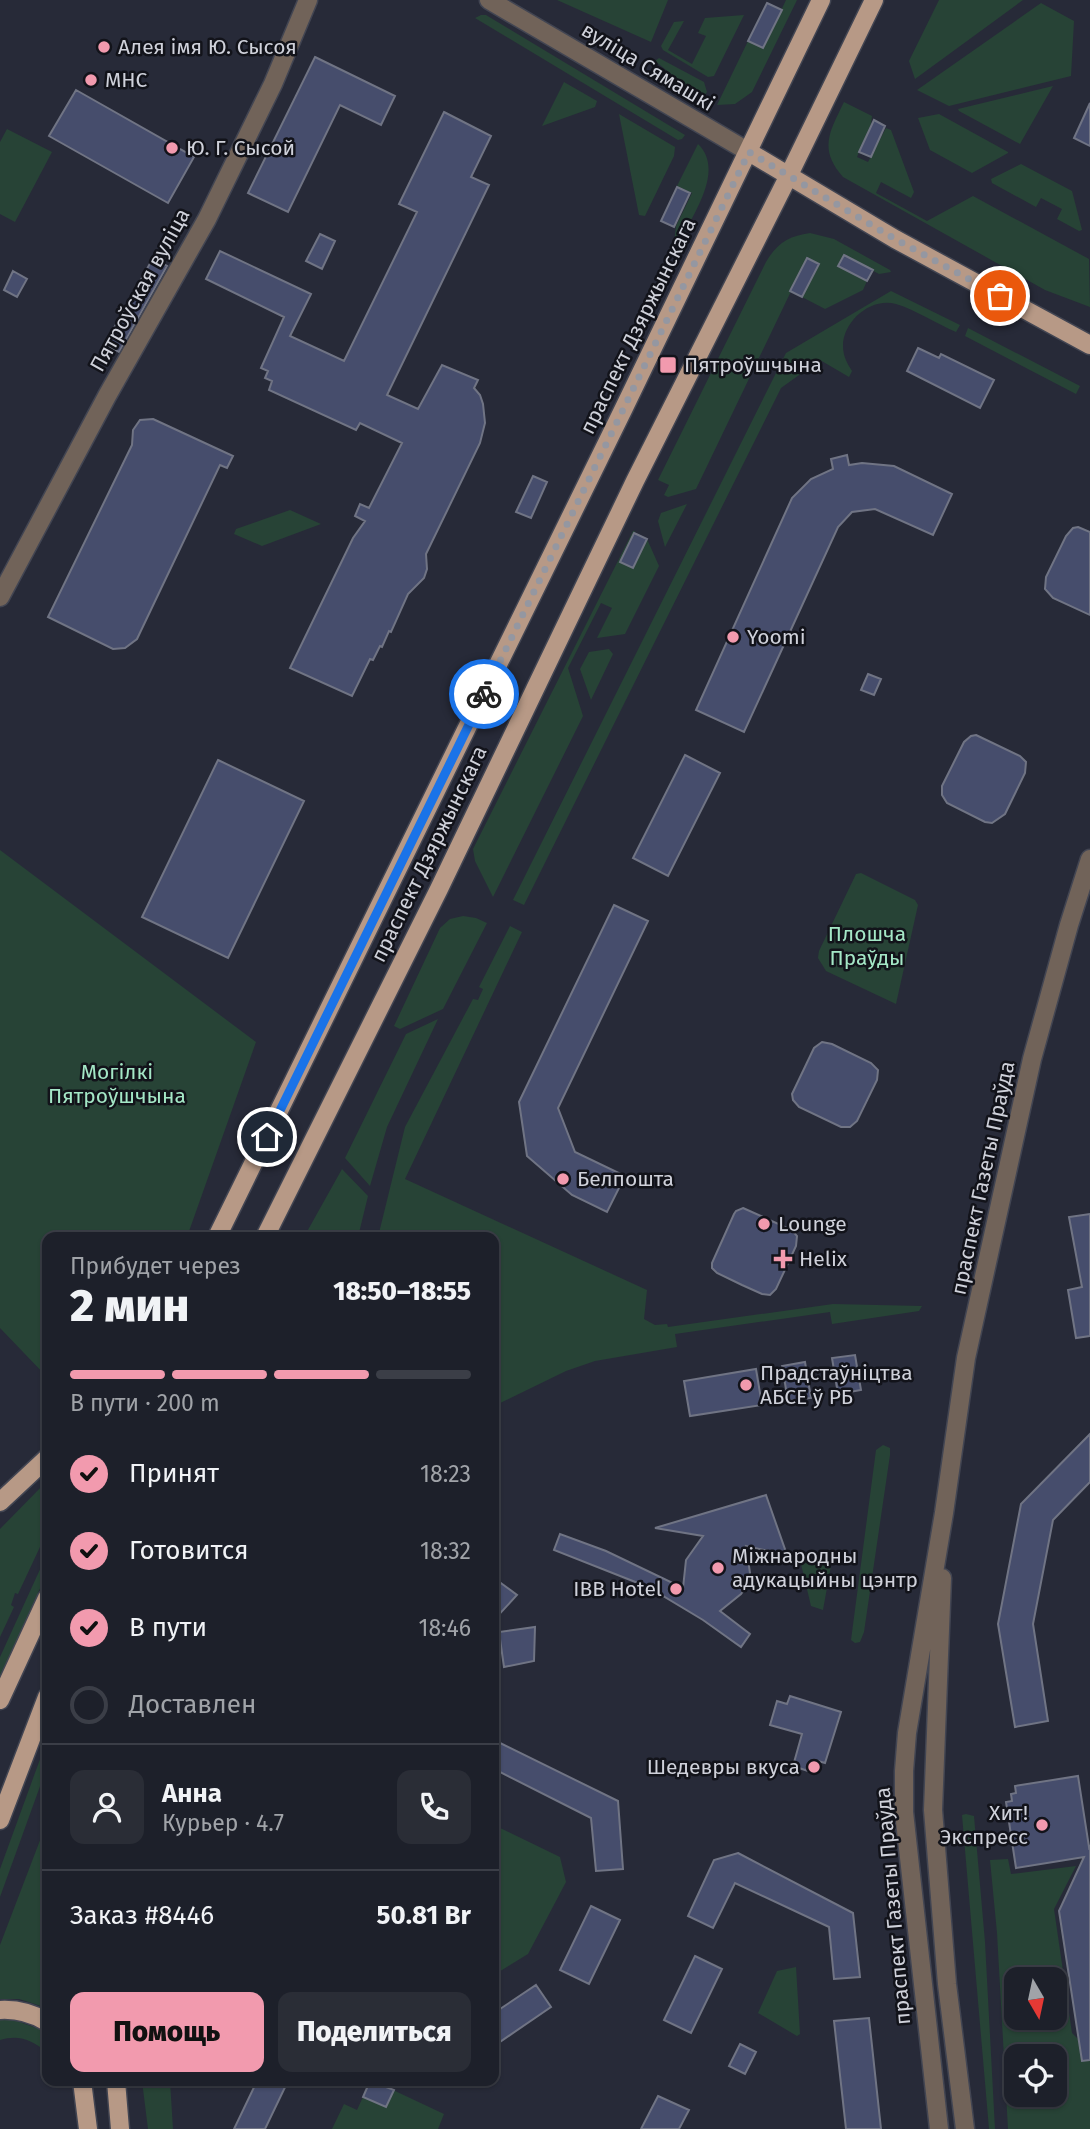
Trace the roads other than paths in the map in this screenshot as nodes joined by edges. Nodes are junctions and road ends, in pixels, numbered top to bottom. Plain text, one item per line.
1 (307, 0) edge
2 (489, 0) edge
3 (821, 0) edge
4 (874, 0) edge
5 (749, 152) junction
6 (788, 177) junction
7 (1090, 345) edge
8 (0, 597) edge
9 (1090, 859) edge
10 (219, 1232) edge
11 (268, 1232) edge
12 (42, 1463) edge
13 (0, 1502) edge
14 (944, 1513) junction
15 (42, 1609) edge
16 (0, 1700) edge
17 (42, 1710) edge
18 (0, 1820) edge
19 (0, 2010) edge
20 (42, 2019) edge
21 (83, 2086) edge
22 (116, 2086) edge
23 (88, 2129) edge
24 (120, 2129) edge
25 (939, 2129) edge
26 (965, 2129) edge

1 - 8 street, Пятроўская вуліца
2 - 5 street, вуліца Сямашкі
3 - 5 main road, праспект Дзяржынскага
4 - 6 main road, праспект Дзяржынскага
5 - 6 main road
5 - 10 main road, праспект Дзяржынскага
6 - 7 main road
6 - 11 main road, праспект Дзяржынскага
9 - 14 street, праспект Газеты Праўда
12 - 13 main road
14 - 25 street, праспект Газеты Праўда
14 - 26 street, праспект Газеты Праўда
15 - 16 main road
17 - 18 main road
19 - 20 main road
21 - 23 main road
22 - 24 main road

